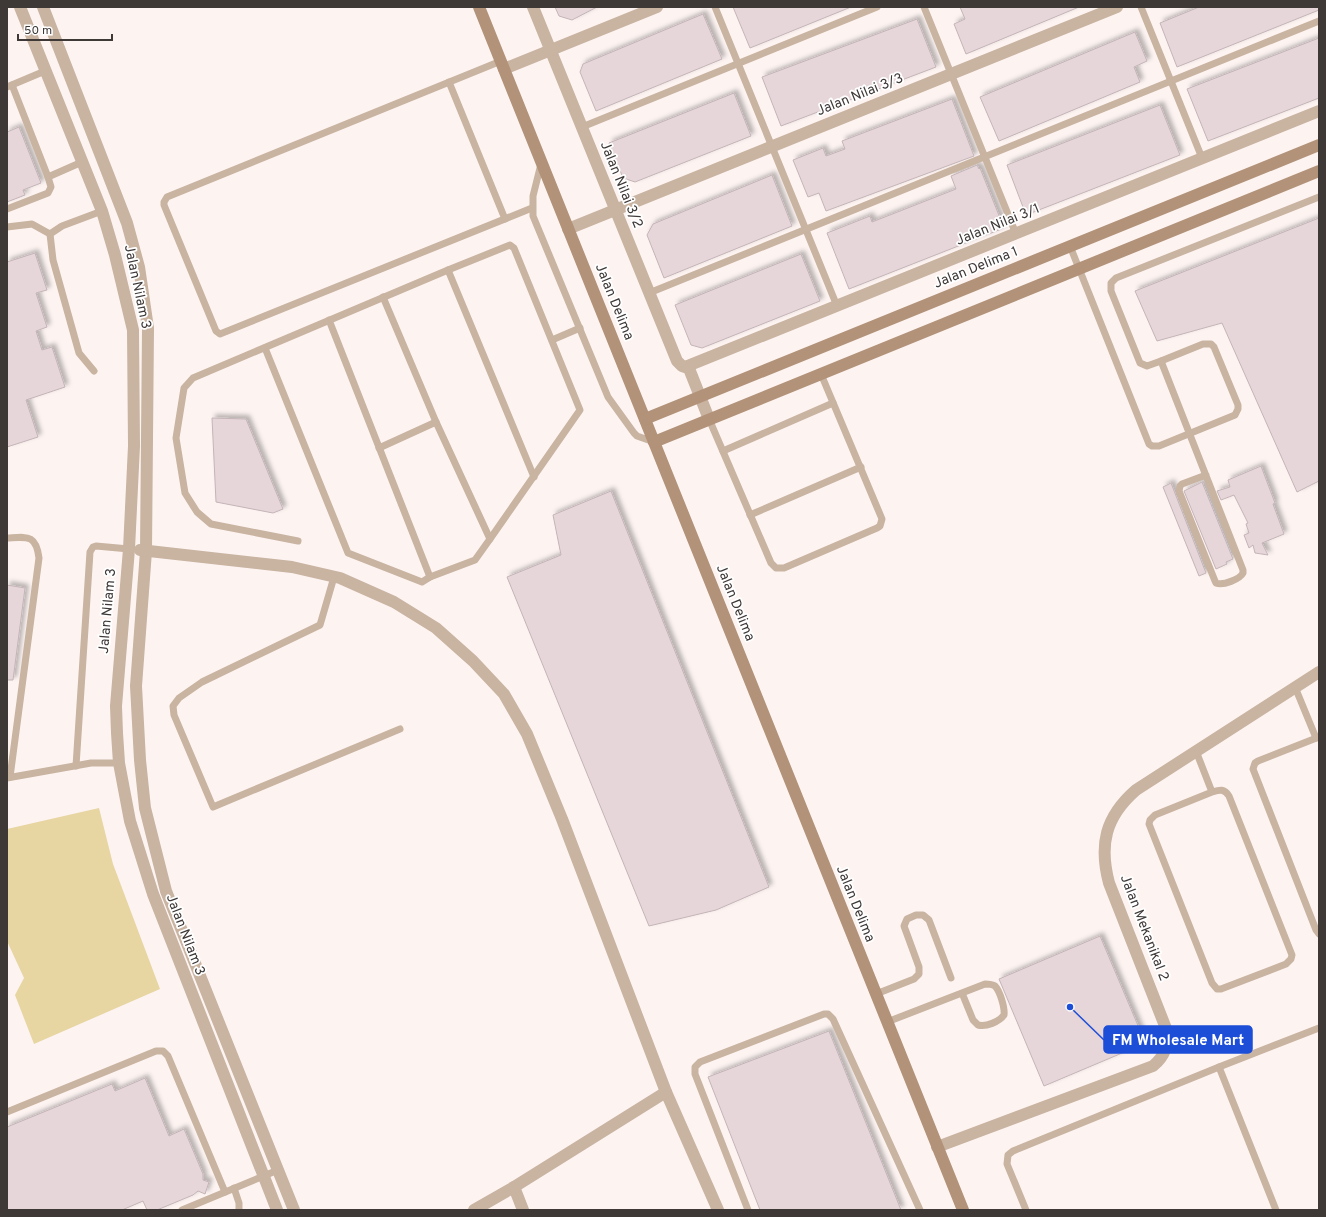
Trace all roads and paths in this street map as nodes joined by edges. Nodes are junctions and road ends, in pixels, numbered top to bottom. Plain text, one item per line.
1 (20, 7) edge
2 (43, 7) edge
3 (479, 7) edge
4 (533, 7) edge
5 (657, 7) edge
6 (715, 7) edge
7 (877, 7) edge
8 (924, 7) edge
9 (1117, 7) edge
10 (1140, 7) edge
11 (1319, 21) edge
12 (550, 50) junction
13 (738, 63) junction
14 (502, 65) junction
15 (45, 71) junction
16 (951, 74) junction
17 (1171, 81) junction
18 (449, 82) junction
19 (10, 86) edge
20 (1319, 111) edge
21 (582, 127) junction
22 (1319, 144) edge
23 (772, 147) junction
24 (985, 157) junction
25 (1202, 158) junction
26 (82, 162) junction
27 (541, 162) junction
28 (1319, 171) edge
29 (48, 177) junction
30 (1319, 197) edge
31 (532, 208) junction
32 (7, 209) edge
33 (615, 210) junction
34 (102, 211) junction
35 (505, 219) junction
36 (7, 227) edge
37 (568, 229) junction
38 (806, 230) junction
39 (50, 234) junction
40 (1016, 234) junction
41 (1070, 246) junction
42 (1079, 269) junction
43 (448, 270) junction
44 (649, 293) junction
45 (383, 297) junction
46 (837, 306) junction
47 (329, 320) junction
48 (580, 328) junction
49 (552, 340) junction
50 (266, 348) junction
51 (1161, 361) junction
52 (688, 366) junction
53 (94, 371) dead end
54 (821, 374) junction
55 (700, 397) junction
56 (833, 403) junction
57 (645, 419) junction
58 (709, 419) junction
59 (436, 422) junction
60 (1189, 434) junction
61 (654, 442) junction
62 (379, 448) junction
63 (723, 451) junction
64 (861, 467) junction
65 (1206, 475) junction
66 (534, 477) junction
67 (750, 515) junction
68 (7, 538) edge
69 (490, 540) junction
70 (298, 541) dead end
71 (129, 549) junction
72 (146, 551) junction
73 (334, 577) junction
74 (430, 577) junction
75 (1319, 672) edge
76 (1295, 687) junction
77 (400, 729) dead end
78 (1318, 737) edge
79 (1196, 751) junction
80 (119, 763) junction
81 (76, 766) junction
82 (8, 778) edge
83 (1212, 792) junction
84 (1319, 934) edge
85 (951, 978) dead end
86 (876, 994) junction
87 (962, 994) junction
88 (887, 1022) junction
89 (1319, 1028) edge
90 (1219, 1067) junction
91 (666, 1092) junction
92 (7, 1112) edge
93 (937, 1147) junction
94 (278, 1170) junction
95 (263, 1176) junction
96 (514, 1187) junction
97 (234, 1188) junction
98 (225, 1192) junction
99 (182, 1210) edge
100 (240, 1210) edge
101 (277, 1210) edge
102 (294, 1210) edge
103 (474, 1210) edge
104 (523, 1210) edge
105 (718, 1210) edge
106 (748, 1210) edge
107 (920, 1210) edge
108 (963, 1210) edge
109 (1026, 1210) edge
110 (1276, 1210) edge

1 - 15 street, Jalan Nilam 3
2 - 72 street, Jalan Nilam 3
3 - 14 street, Jalan Delima
4 - 12 street, Jalan Nilai 3/2
5 - 12 street
6 - 13 lane
7 - 13 lane
8 - 16 lane
9 - 16 street, Jalan Nilai 3/3
10 - 17 lane
11 - 17 lane
12 - 14 street
12 - 21 street, Jalan Nilai 3/2
13 - 21 lane
13 - 23 lane
14 - 18 lane
14 - 27 street, Jalan Delima
15 - 19 lane
15 - 26 street, Jalan Nilam 3
16 - 23 street, Jalan Nilai 3/3
16 - 24 lane
17 - 24 lane
17 - 25 lane
18 - 35 lane
18 - 35 lane
19 - 29 lane
20 - 25 street, Jalan Nilai 3/1
21 - 33 street, Jalan Nilai 3/2
22 - 41 street, Jalan Delima 1
23 - 33 street, Jalan Nilai 3/3
23 - 38 lane
24 - 38 lane
24 - 40 lane
25 - 40 street, Jalan Nilai 3/1
26 - 29 lane
26 - 34 street, Jalan Nilam 3
27 - 31 lane
27 - 37 street, Jalan Delima
28 - 42 street
29 - 32 lane
30 - 51 lane
31 - 35 lane
31 - 48 lane
33 - 37 street, Jalan Nilai 3/3
33 - 44 street, Jalan Nilai 3/2
34 - 39 lane
34 - 71 street, Jalan Nilam 3
36 - 39 lane
37 - 57 street, Jalan Delima
38 - 44 lane
38 - 46 lane
39 - 53 lane
40 - 46 street, Jalan Nilai 3/1
41 - 42 lane
41 - 55 street, Jalan Delima 1
42 - 54 street
42 - 60 lane
43 - 45 lane
43 - 49 lane
43 - 66 lane
44 - 52 street, Jalan Nilai 3/2
45 - 47 lane
45 - 59 lane
46 - 52 street, Jalan Nilai 3/1
47 - 50 lane
47 - 62 lane
48 - 49 lane
48 - 61 lane
49 - 66 lane
50 - 70 lane
50 - 74 lane
51 - 60 lane
51 - 60 lane
52 - 55 street
54 - 56 lane
54 - 58 street
55 - 57 street, Jalan Delima 1
55 - 58 street
56 - 63 lane
56 - 64 lane
57 - 61 street, Jalan Delima
58 - 61 street
58 - 63 lane
59 - 62 lane
59 - 69 lane
60 - 65 lane
61 - 86 street, Jalan Delima
62 - 74 lane
63 - 67 lane
64 - 67 lane
64 - 67 lane
65 - 65 lane
66 - 69 lane
68 - 82 lane
69 - 74 lane
71 - 72 street
71 - 80 street, Jalan Nilam 3
71 - 81 lane
72 - 73 street
72 - 94 street, Jalan Nilam 3
73 - 77 lane
73 - 91 street
75 - 76 street, Jalan Mekanikal 2
76 - 78 lane
76 - 79 street, Jalan Mekanikal 2
78 - 84 lane
79 - 83 lane
79 - 93 street, Jalan Mekanikal 2
80 - 81 lane
80 - 95 street, Jalan Nilam 3
81 - 82 lane
83 - 83 lane
85 - 86 lane
86 - 88 street, Jalan Delima
87 - 87 lane
87 - 88 lane
88 - 93 street, Jalan Delima
89 - 90 lane
90 - 109 lane
90 - 110 lane
91 - 96 street
91 - 105 street
92 - 98 lane
93 - 108 street, Jalan Delima
94 - 95 lane
94 - 102 street, Jalan Nilam 3
95 - 97 lane
95 - 101 street, Jalan Nilam 3
96 - 103 street
96 - 104 street
97 - 98 lane
97 - 100 lane
98 - 99 lane
106 - 107 lane

